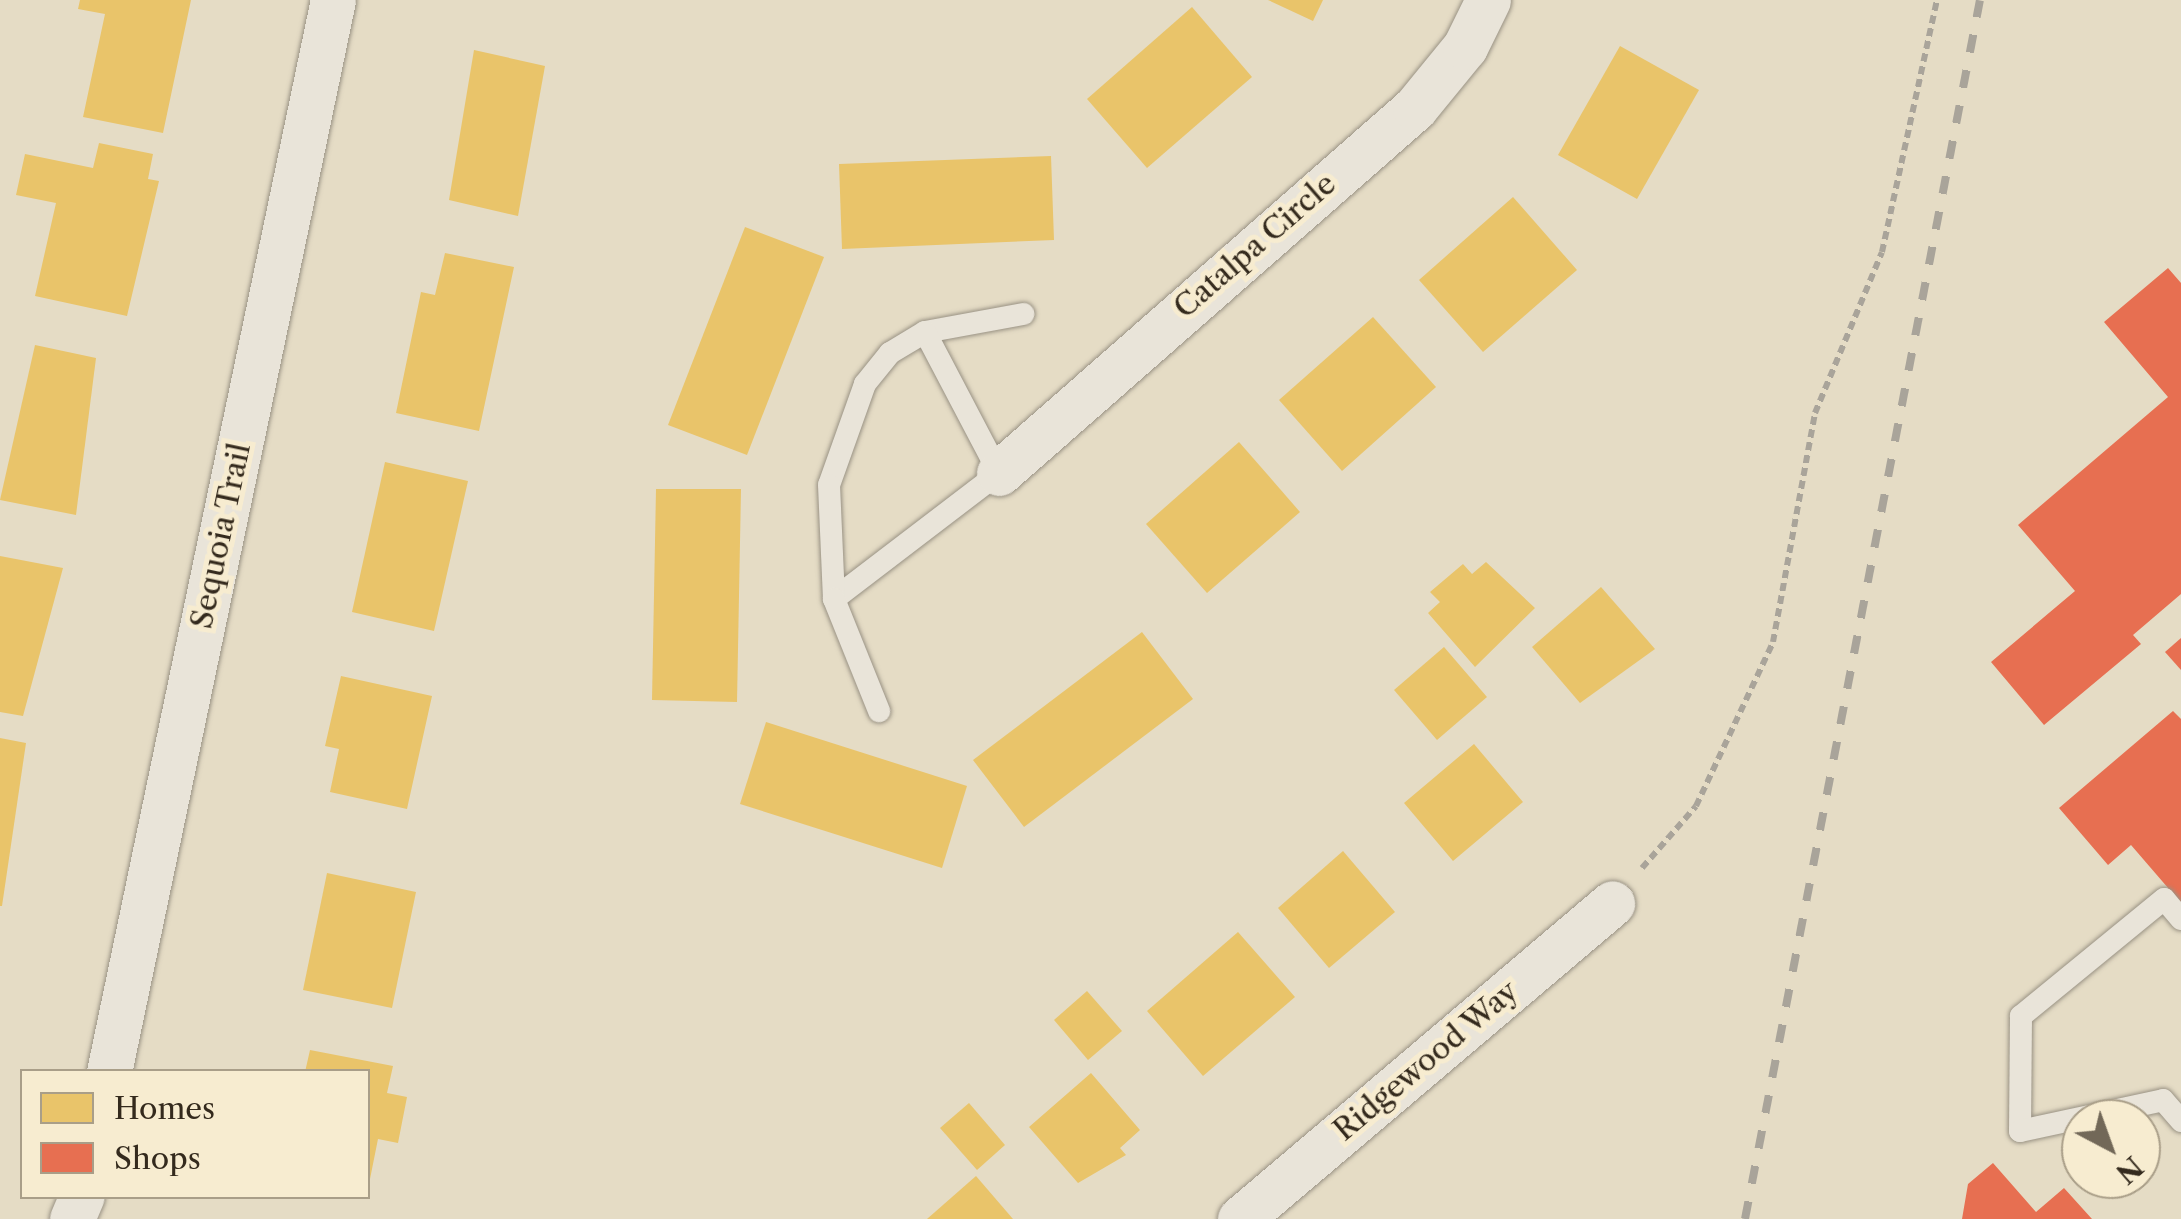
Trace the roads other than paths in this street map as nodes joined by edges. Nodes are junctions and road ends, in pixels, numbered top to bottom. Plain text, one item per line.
1 (333, 0) edge
2 (1488, 0) edge
3 (1023, 314) dead end
4 (926, 332) junction
5 (999, 473) junction
6 (834, 599) junction
7 (879, 710) dead end
8 (1612, 903) road end
9 (2181, 919) edge
10 (110, 1069) edge
11 (2181, 1121) edge
12 (1240, 1219) edge

1 - 10 street, Sequoia Trail
2 - 5 street, Catalpa Circle
3 - 4 lane
4 - 5 lane
4 - 6 lane
5 - 6 lane
6 - 7 lane
8 - 12 street, Ridgewood Way
9 - 11 lane

